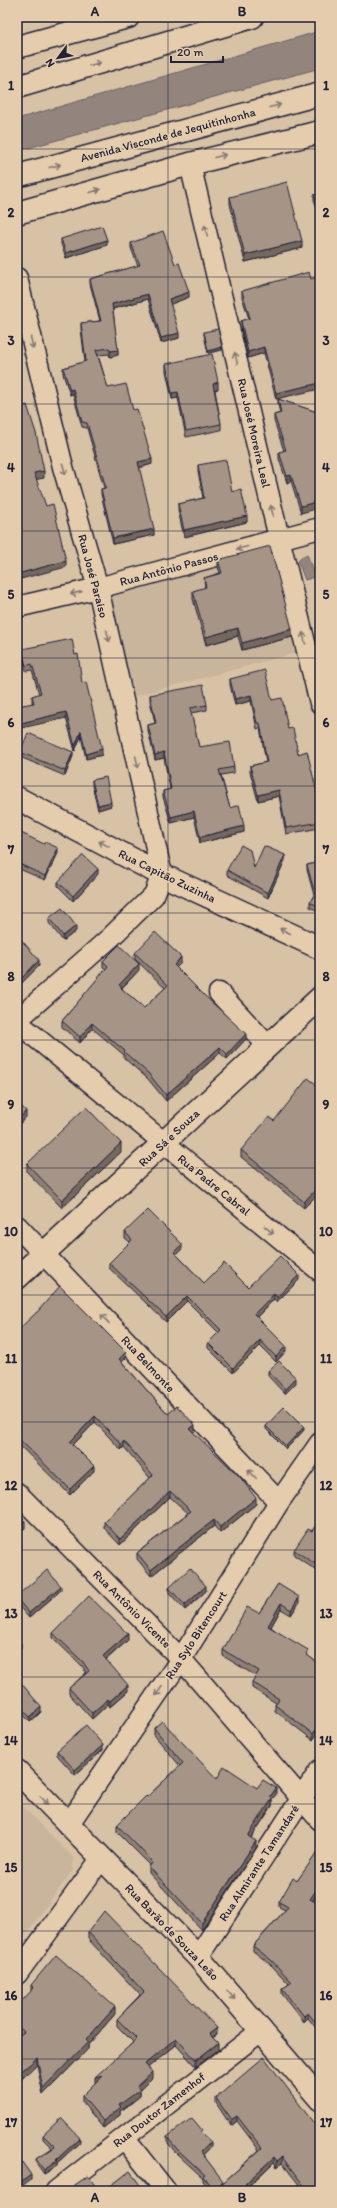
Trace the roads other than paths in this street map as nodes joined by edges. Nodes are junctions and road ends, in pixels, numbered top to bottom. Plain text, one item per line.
1 (128, 17) edge
2 (252, 17) edge
3 (17, 47) edge
4 (17, 86) edge
5 (320, 94) edge
6 (320, 132) edge
7 (190, 164) junction
8 (17, 176) edge
9 (17, 213) edge
10 (17, 278) edge
11 (320, 528) edge
12 (278, 538) junction
13 (98, 588) junction
14 (17, 607) edge
15 (320, 702) edge
16 (17, 798) edge
17 (162, 875) junction
18 (320, 948) edge
19 (219, 993) dead end
20 (320, 998) edge
21 (17, 1021) edge
22 (268, 1046) junction
23 (163, 1143) junction
24 (17, 1226) edge
25 (44, 1254) junction
26 (320, 1271) edge
27 (17, 1278) edge
28 (320, 1443) edge
29 (17, 1493) edge
30 (280, 1502) junction
31 (181, 1659) junction
32 (320, 1770) edge
33 (17, 1772) edge
34 (301, 1798) junction
35 (320, 1820) edge
36 (68, 1825) junction
37 (101, 1859) junction
38 (198, 1956) junction
39 (17, 1974) edge
40 (262, 2030) junction
41 (320, 2099) edge
42 (124, 2138) junction
43 (56, 2191) edge
44 (166, 2191) edge

1 - 3 main road
4 -> 2 main road
8 -> 5 main road, Avenida Visconde de Jequitinhonha
7 -> 6 main road
9 -> 7 main road
12 -> 7 street, Rua José Moreira Leal
10 -> 13 street, Rua José Paraíso
11 - 12 street, Rua Antônio Passos
12 -> 13 street, Rua Antônio Passos
15 -> 12 street, Rua José Moreira Leal
13 -> 14 street, Rua Antônio Passos
13 -> 17 street, Rua José Paraíso
17 -> 16 main road, Rua Capitão Zuzinha
18 -> 17 main road, Rua Capitão Zuzinha
17 - 21 street
19 - 22 street
20 - 22 main road, Rua Sá e Souza
21 - 23 street, Rua Padre Cabral
22 - 23 main road, Rua Sá e Souza
23 - 25 main road, Rua Sá e Souza
23 -> 26 street, Rua Padre Cabral
24 - 25 street, Rua Belmonte
25 - 27 main road, Rua Sá e Souza
30 -> 25 street, Rua Belmonte
28 - 30 street, Rua Sylo Bitencourt
29 - 31 street, Rua Antônio Vicente
30 - 31 street, Rua Sylo Bitencourt
31 - 34 street, Rua Antônio Vicente
31 -> 36 street, Rua Sylo Bitencourt
32 - 34 street, Rua Almirante Tamandaré
33 -> 36 main road, Rua Barão de Souza Leão
34 - 35 street, Rua Antônio Vicente
34 - 38 street, Rua Almirante Tamandaré
36 - 37 main road, Rua Barão de Souza Leão
37 - 38 main road, Rua Barão de Souza Leão
37 - 39 street
38 -> 40 main road, Rua Barão de Souza Leão
40 - 41 main road, Rua Barão de Souza Leão
40 - 42 street, Rua Doutor Zamenhof
42 - 43 street, Rua Doutor Zamenhof
42 - 44 street

